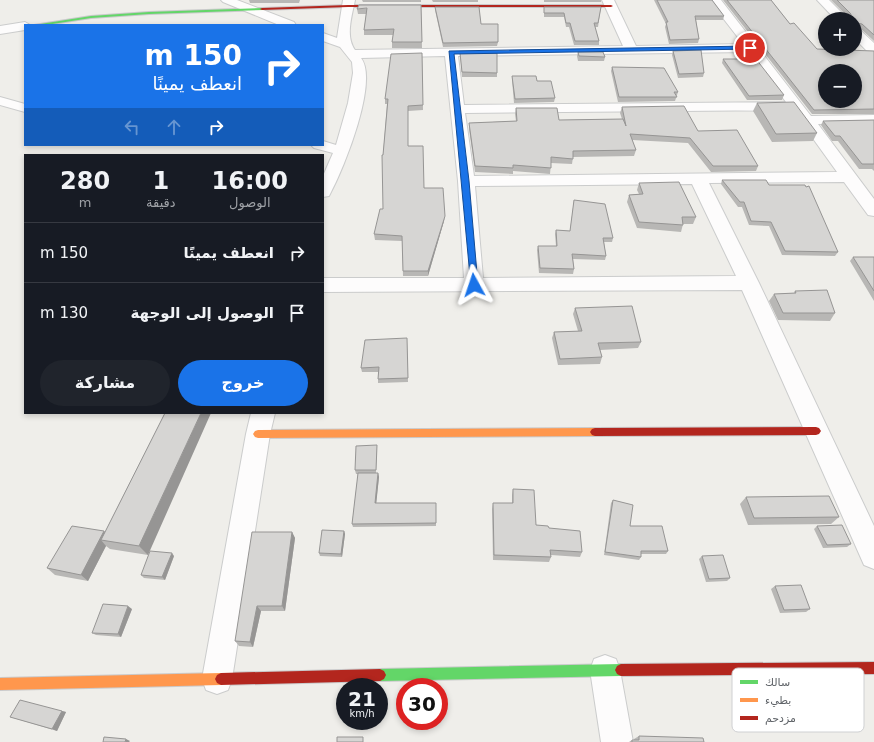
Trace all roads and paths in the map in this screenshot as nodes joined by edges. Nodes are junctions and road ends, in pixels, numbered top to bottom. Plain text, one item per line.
1 (227, 0) edge
2 (715, 0) edge
3 (822, 0) edge
4 (349, 3) edge
5 (610, 3) edge
6 (250, 10) junction
7 (835, 12) edge
8 (44, 24) edge
9 (287, 24) edge
10 (24, 26) edge
11 (0, 30) edge
12 (324, 37) edge
13 (862, 39) edge
14 (750, 48) junction
15 (348, 49) junction
16 (631, 49) junction
17 (874, 50) edge
18 (451, 52) junction
19 (0, 101) edge
20 (796, 105) junction
21 (24, 108) edge
22 (458, 109) junction
23 (874, 119) edge
24 (807, 120) junction
25 (323, 146) edge
26 (342, 151) junction
27 (850, 177) junction
28 (699, 180) junction
29 (466, 181) junction
30 (324, 190) edge
31 (871, 204) edge
32 (748, 283) junction
33 (324, 284) edge
34 (474, 285) junction
35 (261, 424) edge
36 (816, 431) junction
37 (874, 556) edge
38 (605, 670) junction
39 (732, 671) edge
40 (217, 679) junction
41 (0, 684) edge
42 (617, 742) edge

1 - 6 street
2 - 14 street
3 - 7 street
4 - 5 street
4 - 6 street
4 - 15 street
5 - 16 street
6 - 8 street
6 - 9 street
10 - 11 street
12 - 15 street
13 - 17 street
14 - 16 street
14 - 20 street
15 - 18 street
15 - 26 street
16 - 18 street
18 - 22 street
19 - 21 street
20 - 22 street
20 - 24 street
22 - 29 street
23 - 24 street
24 - 27 street
25 - 26 street
26 - 30 street
27 - 28 street
27 - 31 street
28 - 29 street
28 - 32 street
29 - 34 street
32 - 34 street
32 - 36 street
33 - 34 street
35 - 36 street
35 - 40 street
36 - 37 street
38 - 39 street
38 - 40 street
38 - 42 street
40 - 41 street

